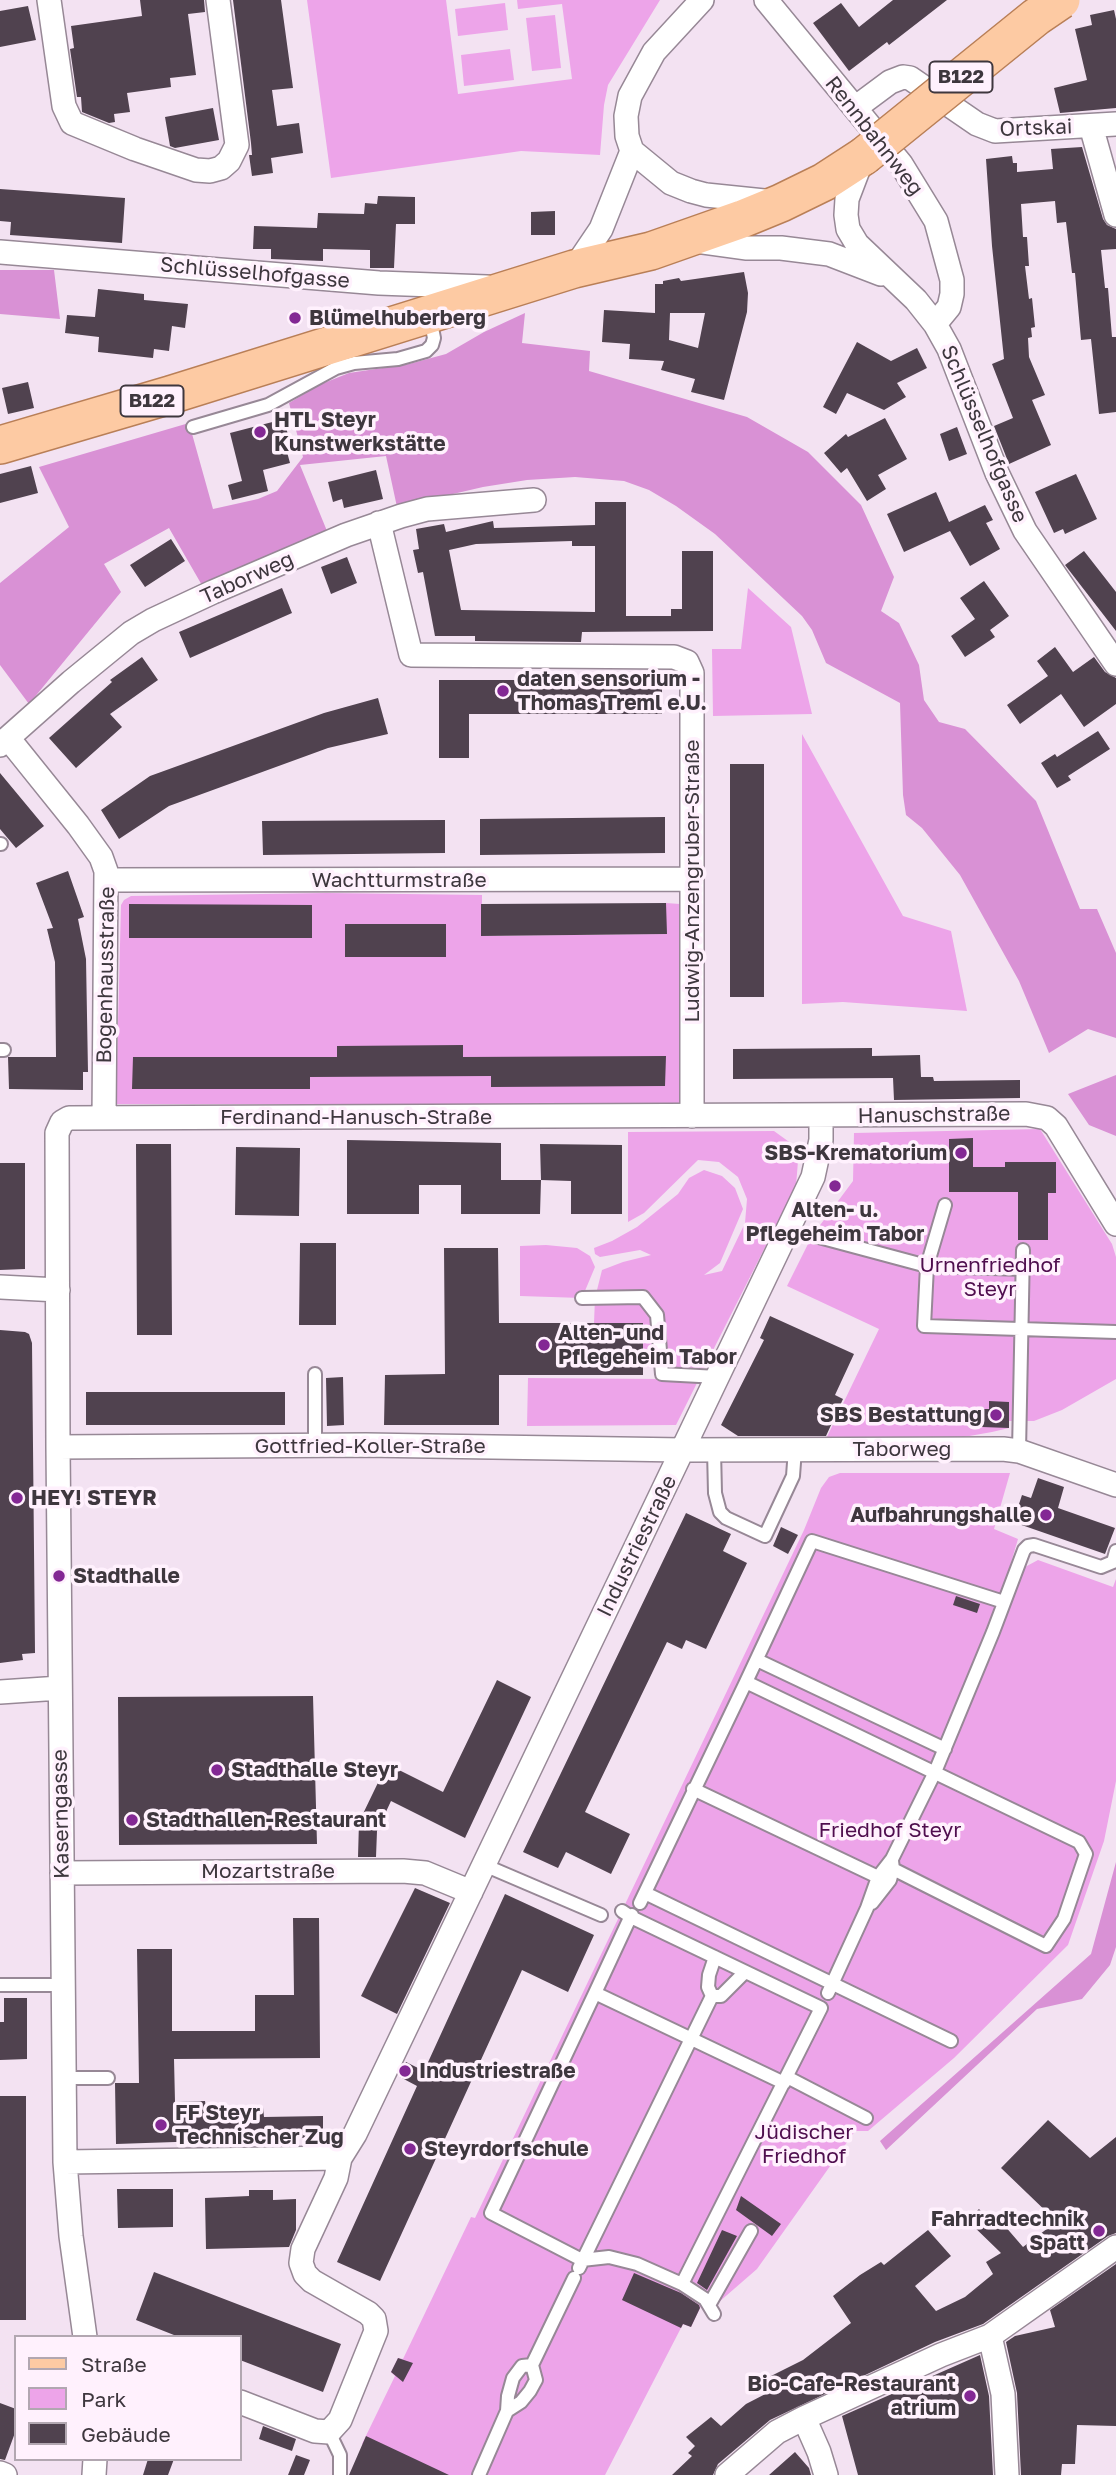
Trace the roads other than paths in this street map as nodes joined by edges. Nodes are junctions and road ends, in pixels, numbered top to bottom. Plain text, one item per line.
1 (49, 0) edge
2 (218, 0) edge
3 (702, 0) edge
4 (766, 0) edge
5 (1060, 0) edge
6 (855, 108) junction
7 (1116, 124) edge
8 (1091, 125) junction
9 (632, 151) junction
10 (858, 165) junction
11 (782, 203) junction
12 (1116, 215) edge
13 (686, 239) junction
14 (0, 252) edge
15 (574, 269) junction
16 (893, 279) junction
17 (511, 288) junction
18 (430, 314) junction
19 (935, 324) junction
20 (193, 427) dead end
21 (0, 445) edge
22 (534, 500) dead end
23 (379, 523) junction
24 (1116, 664) edge
25 (4, 742) edge
26 (691, 879) junction
27 (107, 880) junction
28 (692, 1116) junction
29 (821, 1116) junction
30 (104, 1118) junction
31 (945, 1205) dead end
32 (1116, 1224) edge
33 (815, 1236) dead end
34 (1023, 1250) dead end
35 (927, 1266) junction
36 (1023, 1269) junction
37 (0, 1287) edge
38 (58, 1290) junction
39 (583, 1298) dead end
40 (1023, 1329) junction
41 (1116, 1332) edge
42 (315, 1374) dead end
43 (718, 1377) junction
44 (315, 1445) junction
45 (58, 1447) junction
46 (795, 1449) junction
47 (683, 1450) junction
48 (714, 1450) junction
49 (1019, 1451) junction
50 (1116, 1485) edge
51 (1116, 1551) edge
52 (1004, 1602) junction
53 (757, 1660) junction
54 (746, 1682) junction
55 (60, 1688) junction
56 (0, 1692) edge
57 (945, 1749) junction
58 (935, 1772) junction
59 (693, 1789) junction
60 (893, 1864) junction
61 (484, 1865) junction
62 (62, 1874) junction
63 (878, 1877) junction
64 (471, 1892) junction
65 (867, 1908) junction
66 (601, 1915) dead end
67 (715, 1958) junction
68 (746, 1972) junction
69 (63, 1985) junction
70 (0, 1986) edge
71 (830, 1988) junction
72 (595, 1993) junction
73 (712, 1996) junction
74 (691, 2038) junction
75 (951, 2041) dead end
76 (64, 2078) junction
77 (108, 2078) dead end
78 (785, 2080) junction
79 (866, 2118) dead end
80 (340, 2158) junction
81 (65, 2162) junction
82 (751, 2231) dead end
83 (1116, 2247) edge
84 (578, 2269) junction
85 (682, 2284) junction
86 (85, 2335) edge
87 (990, 2336) junction
88 (532, 2365) junction
89 (242, 2403) edge
90 (507, 2411) junction
91 (804, 2418) junction
92 (329, 2432) junction
93 (0, 2473) edge
94 (5, 2475) edge
95 (340, 2475) edge
96 (479, 2475) edge
97 (727, 2475) edge
98 (826, 2475) edge
99 (1007, 2475) edge

1 - 2 street
3 - 9 street
4 - 6 street, Rennbahnweg
5 - 10 main road, B122, bridge
6 - 8 street, Ortskai
6 - 19 street, Rennbahnweg
7 - 8 street, Ortskai
8 - 12 street
9 - 11 street
9 - 15 street
10 - 11 main road, B122
10 - 16 street, Schlüsselhofgasse
11 - 13 main road, B122
13 - 15 main road, B122
13 - 16 street, Schlüsselhofgasse
14 - 17 street, Schlüsselhofgasse
15 - 17 main road, B122
16 - 19 street, Schlüsselhofgasse
17 - 18 main road, B122
18 - 20 lane
18 - 21 main road, B122
19 - 24 street, Schlüsselhofgasse
22 - 23 street, Taborweg
23 - 25 street, Taborweg
23 - 26 street, Ludwig-Anzengruber-Straße
25 - 27 street, Bogenhausstraße
26 - 27 street, Wachtturmstraße
26 - 28 street, Ludwig-Anzengruber-Straße
27 - 30 street, Bogenhausstraße
28 - 29 street, Ferdinand-Hanusch-Straße
28 - 30 street, Ferdinand-Hanusch-Straße
29 - 32 street, Hanuschstraße
29 - 43 street, Industriestraße
30 - 38 street, Ferdinand-Hanusch-Straße
31 - 35 lane
33 - 35 lane
34 - 36 lane
35 - 36 lane
35 - 40 lane
36 - 40 lane
37 - 38 street
38 - 45 street, Kaserngasse
39 - 43 lane
40 - 41 lane
40 - 49 lane
42 - 44 lane
43 - 47 street, Industriestraße
44 - 45 street, Gottfried-Koller-Straße
44 - 47 street, Gottfried-Koller-Straße
45 - 55 street, Kaserngasse
46 - 48 street, Taborweg
46 - 48 lane
46 - 49 street, Taborweg
47 - 48 street, Taborweg
47 - 61 street, Industriestraße
49 - 50 street, Taborweg
51 - 52 lane
52 - 53 lane
52 - 57 lane
53 - 54 lane
53 - 57 lane
54 - 58 lane
54 - 59 lane
55 - 56 street
55 - 62 street, Kaserngasse
57 - 58 lane
58 - 60 lane
58 - 60 lane
59 - 63 lane
59 - 71 lane
60 - 63 lane
60 - 65 lane
61 - 64 street, Industriestraße
61 - 66 lane
62 - 64 street, Mozartstraße
62 - 69 street, Kaserngasse
63 - 65 lane
64 - 80 street, Industriestraße
65 - 71 lane
67 - 68 lane
67 - 72 lane
67 - 73 lane
68 - 73 lane
68 - 78 lane
69 - 70 lane
69 - 76 street, Kaserngasse
71 - 75 lane
72 - 74 lane
72 - 84 lane
73 - 74 lane
74 - 78 lane
74 - 84 lane
76 - 77 lane
76 - 81 street, Kaserngasse
78 - 79 lane
78 - 85 lane
80 - 81 street
80 - 92 street, Industriestraße
81 - 86 street, Kaserngasse
82 - 85 lane
83 - 87 street
84 - 85 lane
84 - 88 lane
87 - 91 street
87 - 99 street
88 - 90 lane
88 - 90 lane
89 - 92 street
90 - 96 lane
91 - 97 street
91 - 98 street
92 - 95 lane
93 - 94 street

